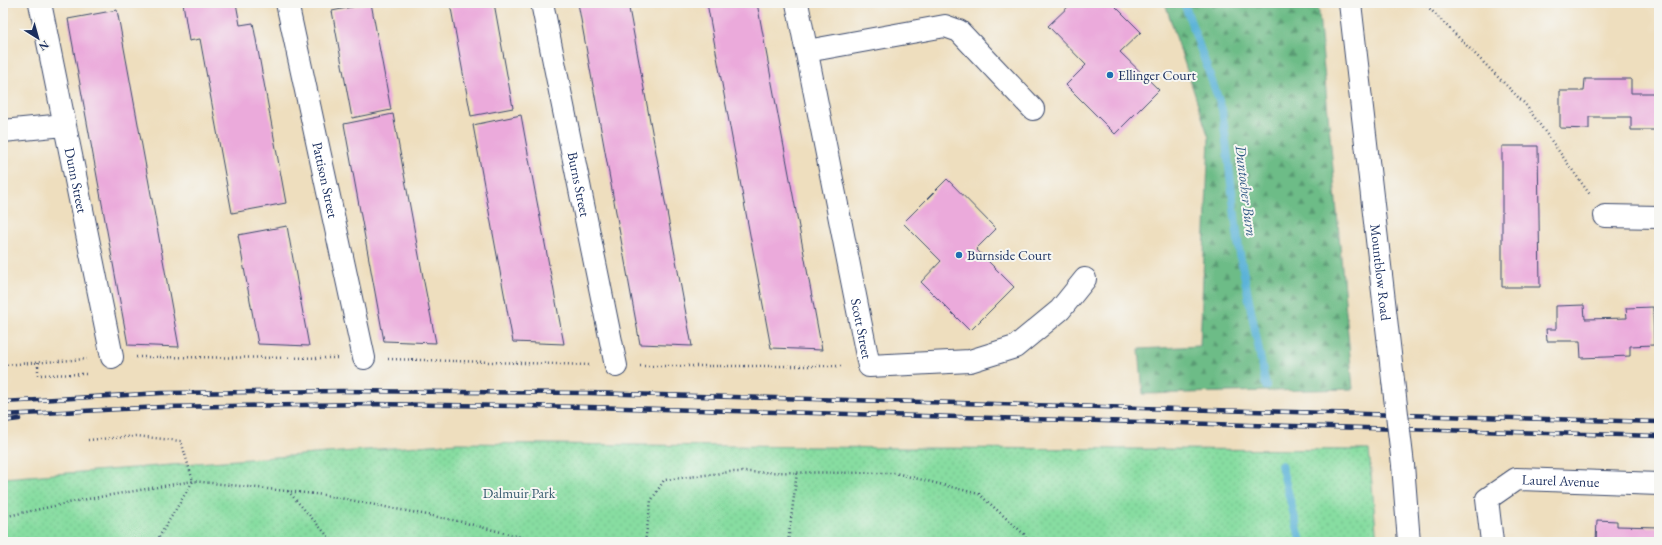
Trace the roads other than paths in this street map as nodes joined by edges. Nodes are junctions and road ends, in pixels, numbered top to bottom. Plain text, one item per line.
1 (40, 3) edge
2 (287, 3) edge
3 (542, 3) edge
4 (797, 3) edge
5 (1350, 3) edge
6 (807, 51) junction
7 (1033, 109) dead end
8 (64, 125) junction
9 (3, 131) edge
10 (1605, 216) road end
11 (1659, 217) edge
12 (1085, 279) dead end
13 (112, 357) road end
14 (364, 358) road end
15 (616, 366) road end
16 (1659, 484) edge
17 (1409, 542) edge
18 (1492, 542) edge

1 - 8 street, Dunn Street
2 - 14 street, Pattison Street
3 - 15 street, Burns Street
4 - 6 street, Scott Street
5 - 17 street, Mountblow Road, bridge
6 - 7 street
6 - 12 street, Scott Street
8 - 9 street
8 - 13 street, Dunn Street
10 - 11 street
16 - 18 street, Laurel Avenue

